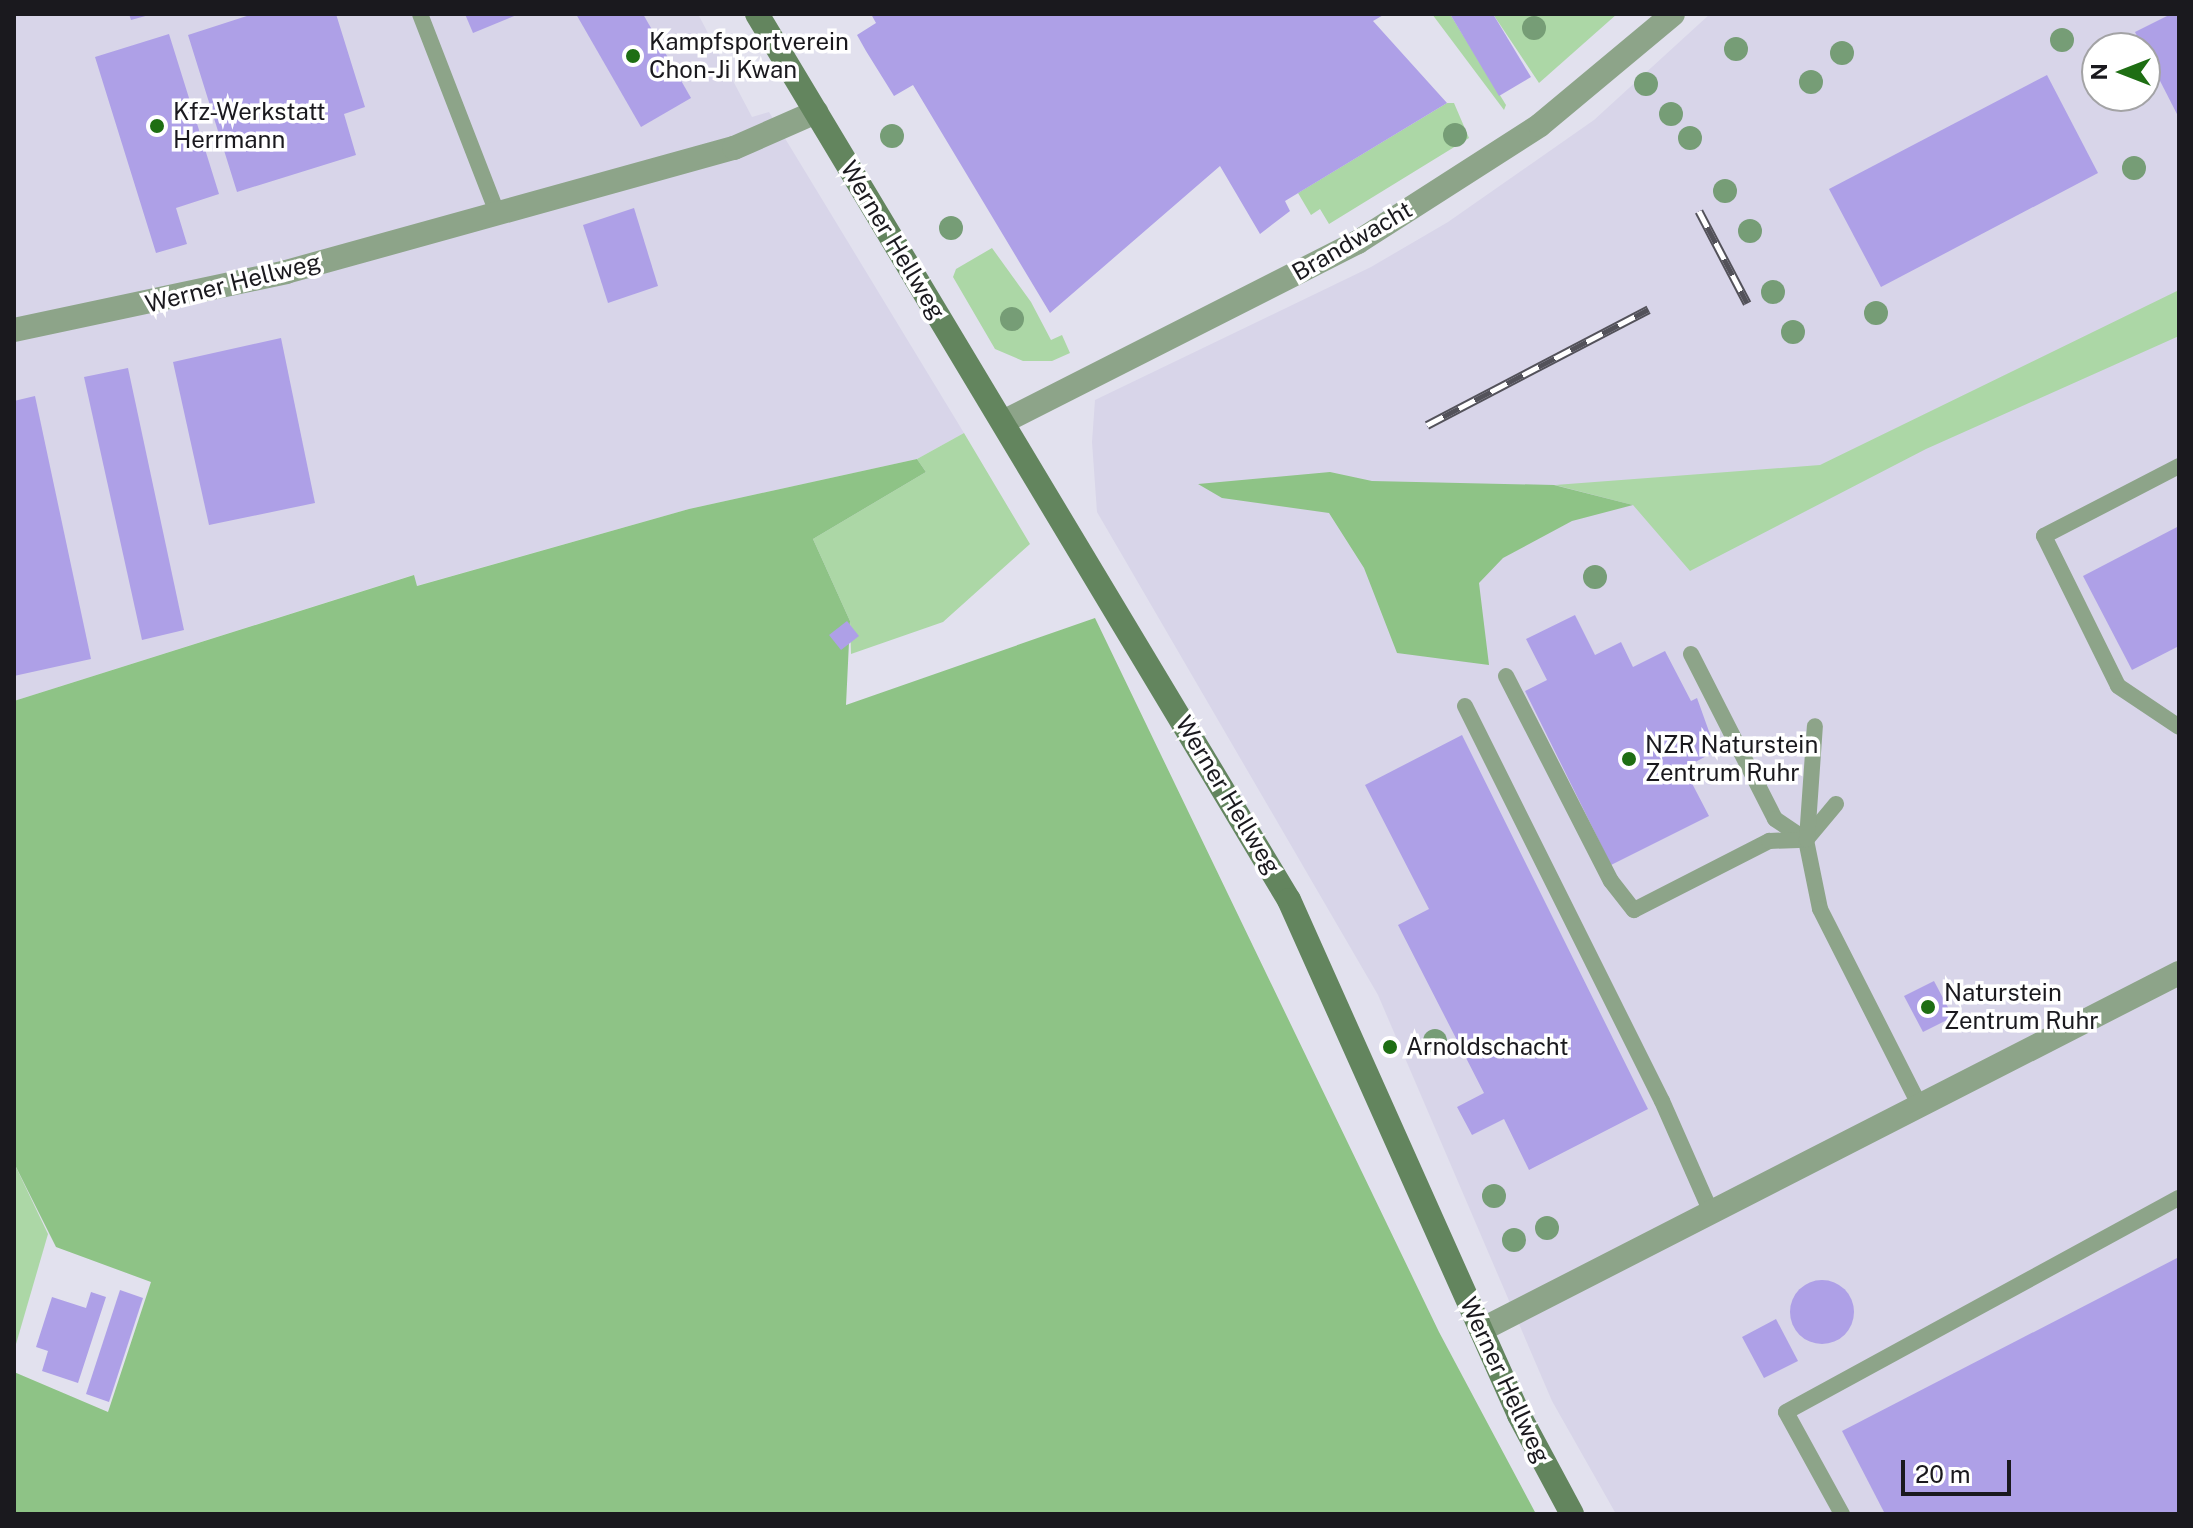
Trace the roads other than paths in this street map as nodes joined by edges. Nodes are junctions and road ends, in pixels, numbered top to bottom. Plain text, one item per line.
1 (420, 14) edge
2 (757, 14) edge
3 (1667, 16) edge
4 (816, 112) junction
5 (497, 213) junction
6 (14, 330) edge
7 (1003, 422) junction
8 (2179, 466) edge
9 (1691, 654) dead end
10 (1506, 676) dead end
11 (1465, 706) dead end
12 (1815, 726) dead end
13 (2179, 727) edge
14 (1836, 804) dead end
15 (1806, 840) junction
16 (2179, 973) edge
17 (1920, 1106) junction
18 (2179, 1198) edge
19 (1711, 1212) junction
20 (1481, 1330) junction
21 (1572, 1514) edge
22 (1842, 1514) edge

1 - 5 lane
2 - 4 main road, Werner Hellweg
3 - 7 street, Brandwacht
4 - 5 street, Werner Hellweg
4 - 7 main road, Werner Hellweg
5 - 6 street, Werner Hellweg
7 - 20 main road, Werner Hellweg
8 - 13 lane
9 - 15 lane
10 - 15 lane
11 - 19 lane
12 - 15 lane
14 - 15 lane
15 - 17 lane
16 - 17 street
17 - 19 street
18 - 22 lane
19 - 20 street
20 - 21 main road, Werner Hellweg

